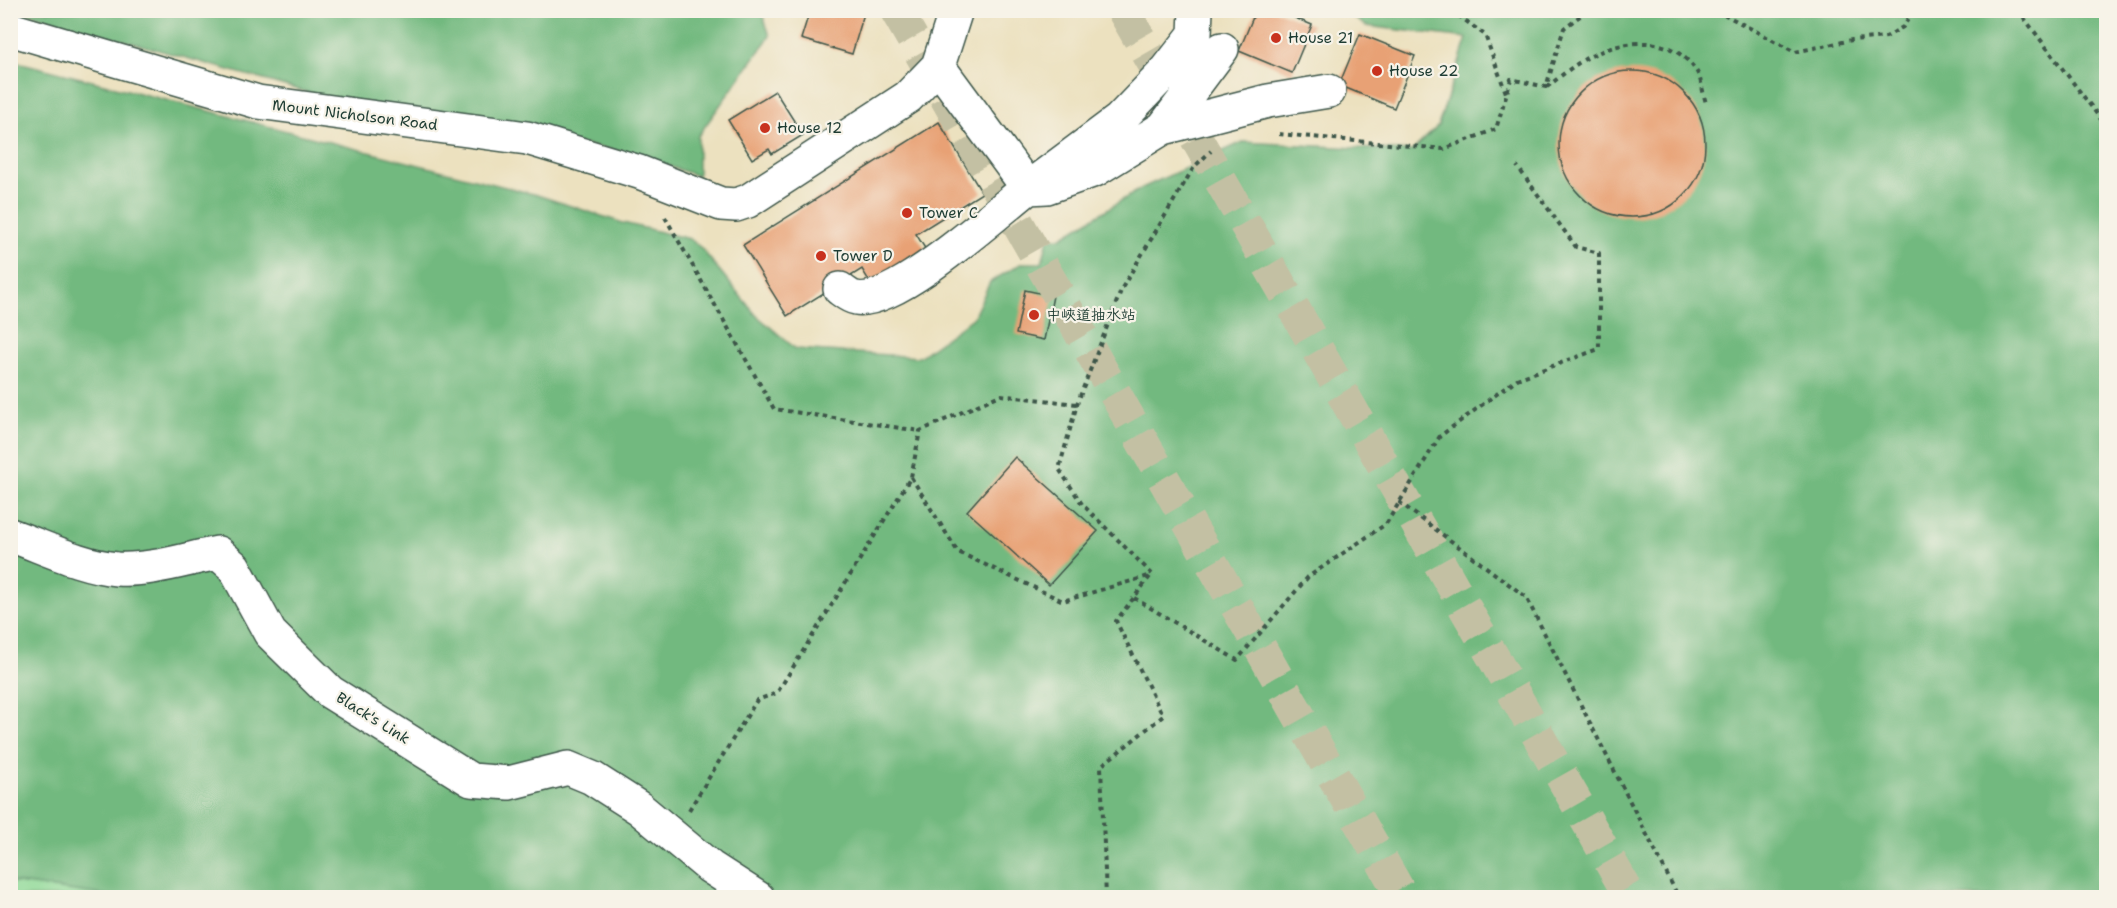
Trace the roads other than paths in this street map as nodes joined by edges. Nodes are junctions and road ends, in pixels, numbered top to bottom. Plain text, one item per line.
1 (956, 10) edge
2 (1196, 10) edge
3 (10, 28) edge
4 (1222, 49) dead end
5 (938, 66) junction
6 (1329, 91) dead end
7 (1163, 128) junction
8 (1028, 188) junction
9 (840, 289) dead end
10 (10, 535) edge
11 (758, 897) edge

1 - 5 street
2 - 8 street
3 - 5 street, Mount Nicholson Road
4 - 7 street
5 - 8 street
6 - 7 street
7 - 8 street
8 - 9 street
10 - 11 street, Black's Link

